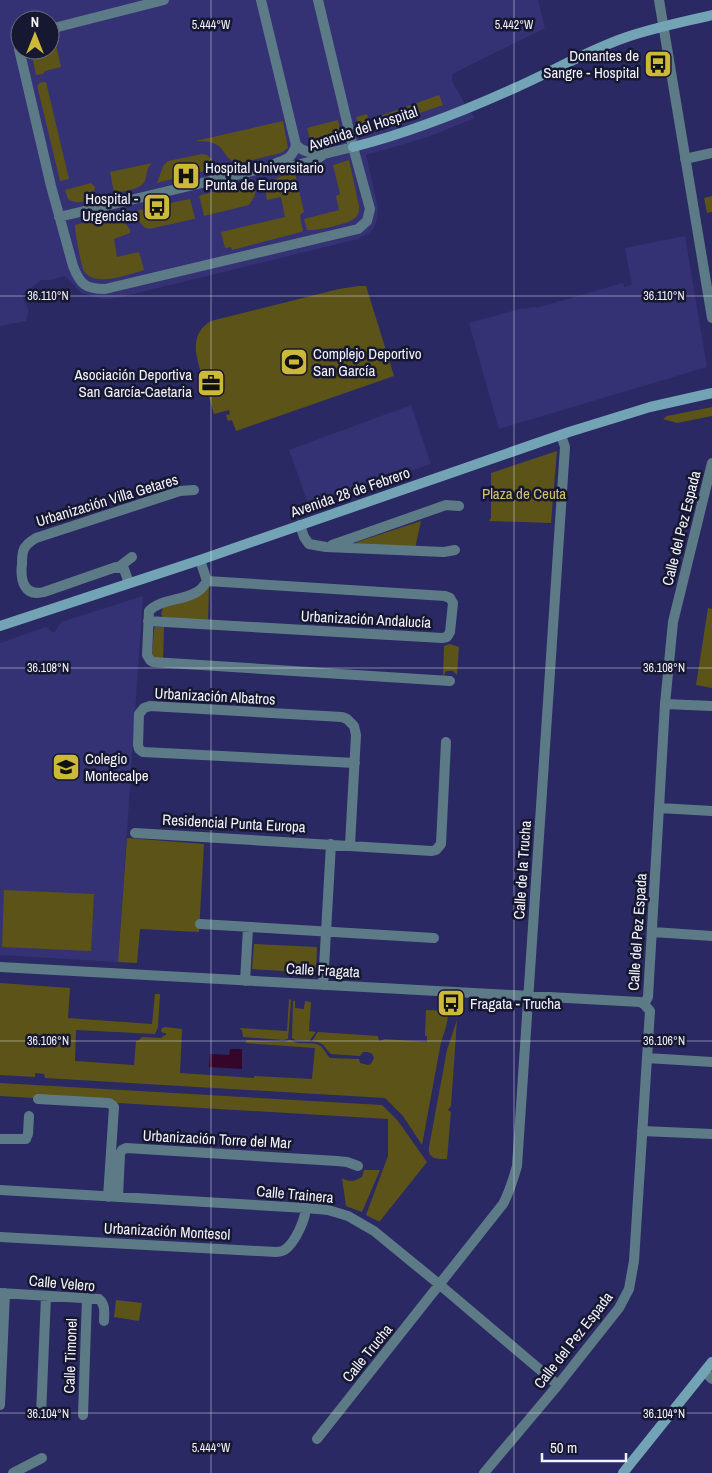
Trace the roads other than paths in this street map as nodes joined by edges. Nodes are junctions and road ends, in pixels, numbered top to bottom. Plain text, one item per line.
1 (164, 0) edge
2 (261, 0) edge
3 (318, 0) edge
4 (660, 0) edge
5 (712, 15) edge
6 (60, 26) edge
7 (664, 26) junction
8 (22, 60) edge
9 (296, 145) junction
10 (353, 147) junction
11 (712, 153) edge
12 (324, 154) junction
13 (685, 159) junction
14 (269, 167) junction
15 (60, 217) junction
16 (712, 318) edge
17 (712, 393) edge
18 (561, 435) junction
19 (712, 463) edge
20 (194, 490) dead end
21 (459, 506) dead end
22 (300, 525) junction
23 (326, 547) junction
24 (454, 550) dead end
25 (132, 557) dead end
26 (200, 560) junction
27 (119, 567) junction
28 (207, 582) junction
29 (129, 583) junction
30 (148, 621) junction
31 (0, 626) edge
32 (450, 681) dead end
33 (665, 704) junction
34 (712, 706) edge
35 (446, 742) dead end
36 (355, 763) junction
37 (659, 808) junction
38 (712, 810) edge
39 (135, 833) dead end
40 (331, 844) junction
41 (350, 845) junction
42 (200, 924) dead end
43 (248, 928) junction
44 (653, 932) junction
45 (326, 933) junction
46 (712, 936) edge
47 (434, 938) dead end
48 (0, 967) edge
49 (245, 981) junction
50 (323, 985) junction
51 (529, 996) junction
52 (644, 1004) junction
53 (647, 1058) junction
54 (712, 1062) edge
55 (38, 1099) dead end
56 (29, 1116) dead end
57 (642, 1131) junction
58 (712, 1134) edge
59 (0, 1139) edge
60 (358, 1166) dead end
61 (0, 1190) edge
62 (113, 1197) junction
63 (306, 1208) junction
64 (0, 1237) edge
65 (440, 1285) junction
66 (2, 1293) edge
67 (46, 1296) junction
68 (87, 1298) junction
69 (104, 1321) dead end
70 (712, 1362) edge
71 (708, 1376) edge
72 (558, 1385) junction
73 (0, 1405) edge
74 (41, 1415) dead end
75 (83, 1415) dead end
76 (317, 1439) dead end
77 (42, 1458) dead end
78 (13, 1473) edge
79 (484, 1473) edge
80 (623, 1473) edge

1 - 6 street
2 - 9 street
3 - 10 street
4 - 7 street
5 - 7 street, Avenida del Hospital
7 - 10 street, Avenida del Hospital
7 - 13 street
8 - 15 street
9 - 12 street
9 - 14 street
10 - 12 street, Avenida del Hospital
10 - 15 street
11 - 13 street
12 - 14 street, Avenida del Hospital
13 - 16 street
14 - 15 street, Avenida del Hospital
17 - 18 street, Avenida 28 de Febrero
18 - 22 street, Avenida 28 de Febrero
18 - 51 street, Calle de la Trucha
19 - 33 street, Calle del Pez Espada
20 - 27 street, Urbanización Villa Getares
21 - 23 street
22 - 23 street
22 - 26 street, Avenida 28 de Febrero
23 - 24 street
25 - 27 street, Urbanización Villa Getares
26 - 28 street
26 - 29 street, Avenida 28 de Febrero
27 - 29 street
28 - 30 street
28 - 30 street, Urbanización Andalucía
29 - 31 street, Avenida 28 de Febrero
30 - 32 street
33 - 34 street
33 - 37 street, Calle del Pez Espada
35 - 41 street, Residencial Punta Europa
36 - 36 street, Urbanización Albatros
36 - 41 street, Urbanización Albatros
37 - 38 street
37 - 44 street, Calle del Pez Espada
39 - 40 street, Residencial Punta Europa
40 - 41 street, Residencial Punta Europa
40 - 45 street
42 - 43 street
43 - 45 street
43 - 49 street
44 - 46 street
44 - 52 street, Calle del Pez Espada
45 - 47 street
45 - 50 street
48 - 49 street, Calle Fragata
49 - 50 street, Calle Fragata
50 - 51 street, Calle Fragata
51 - 52 street, Calle Fragata
51 - 65 street, Calle de la Trucha
52 - 53 street, Calle del Pez Espada
53 - 54 street
53 - 57 street, Calle del Pez Espada
55 - 62 street
56 - 59 street
57 - 58 street
57 - 72 street, Calle del Pez Espada
60 - 62 street, Urbanización Torre del Mar
61 - 62 street, Calle Trainera
62 - 63 street, Calle Trainera
63 - 64 street, Urbanización Montesol
63 - 65 street, Calle Trainera
65 - 72 street, Calle Trainera
65 - 76 street, Calle Trucha
66 - 67 street, Calle Velero
66 - 73 street
67 - 68 street, Calle Velero
67 - 74 street
68 - 69 street, Calle Velero
68 - 75 street, Calle Timonel
70 - 71 street
71 - 80 street
72 - 79 street, Calle del Pez Espada
77 - 78 street

